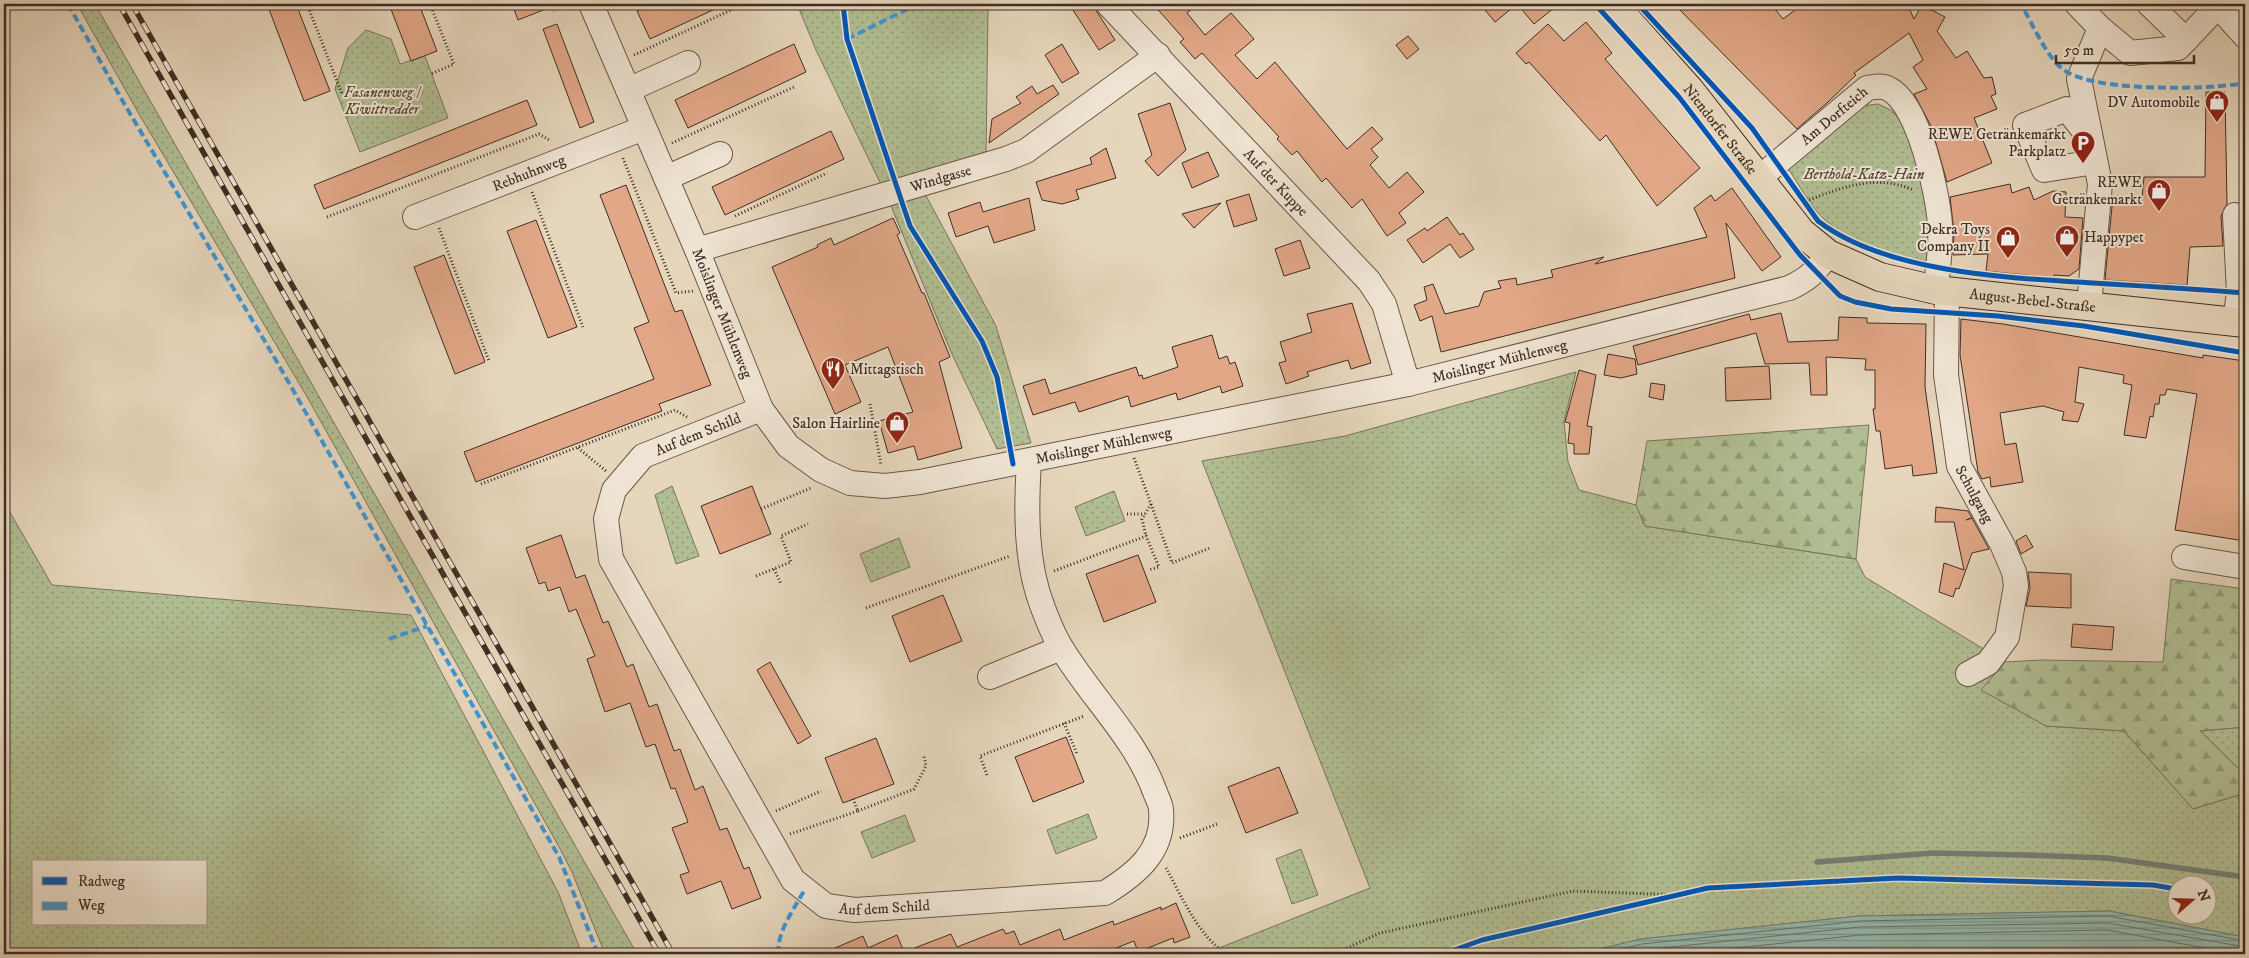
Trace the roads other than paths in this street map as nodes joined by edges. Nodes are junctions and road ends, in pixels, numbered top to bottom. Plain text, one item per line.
1 (591, 4) edge
2 (1108, 4) edge
3 (1613, 4) edge
4 (2077, 4) edge
5 (2150, 4) edge
6 (2217, 5) edge
7 (2100, 28) junction
8 (2245, 36) edge
9 (2186, 40) junction
10 (1158, 55) junction
11 (688, 63) dead end
12 (628, 90) junction
13 (644, 128) junction
14 (2090, 137) junction
15 (720, 154) dead end
16 (2095, 162) junction
17 (666, 178) junction
18 (1758, 179) junction
19 (424, 214) road end
20 (2235, 215) dead end
21 (698, 250) junction
22 (1828, 254) junction
23 (1941, 290) junction
24 (2090, 306) junction
25 (2240, 322) edge
26 (1408, 384) junction
27 (761, 409) junction
28 (1030, 461) junction
29 (2184, 557) dead end
30 (2245, 567) edge
31 (1062, 648) junction
32 (1968, 674) dead end
33 (990, 677) dead end

1 - 12 street, Moislinger Mühlenweg
2 - 10 street, Auf der Kuppe
3 - 18 main road, Niendorfer Straße
4 - 7 street
5 - 9 street
6 - 8 street
6 - 9 street
7 - 9 street
7 - 14 street
10 - 21 street, Windgasse
10 - 26 street, Auf der Kuppe
11 - 12 street
12 - 13 street, Moislinger Mühlenweg
13 - 17 street, Moislinger Mühlenweg
13 - 19 street, Rebhuhnweg
14 - 16 street
14 - 16 street
15 - 17 street
16 - 24 street
17 - 21 street, Moislinger Mühlenweg
18 - 22 main road, Niendorfer Straße
18 - 23 street, Am Dorfteich
20 - 25 street
21 - 27 street, Moislinger Mühlenweg
22 - 23 main road, August-Bebel-Straße
22 - 26 street, Moislinger Mühlenweg
23 - 24 main road, August-Bebel-Straße
23 - 32 street, Schulgang
24 - 25 main road, August-Bebel-Straße
26 - 28 street, Moislinger Mühlenweg
27 - 28 street, Moislinger Mühlenweg
27 - 31 street, Auf dem Schild
28 - 31 street
29 - 30 street
31 - 33 street

